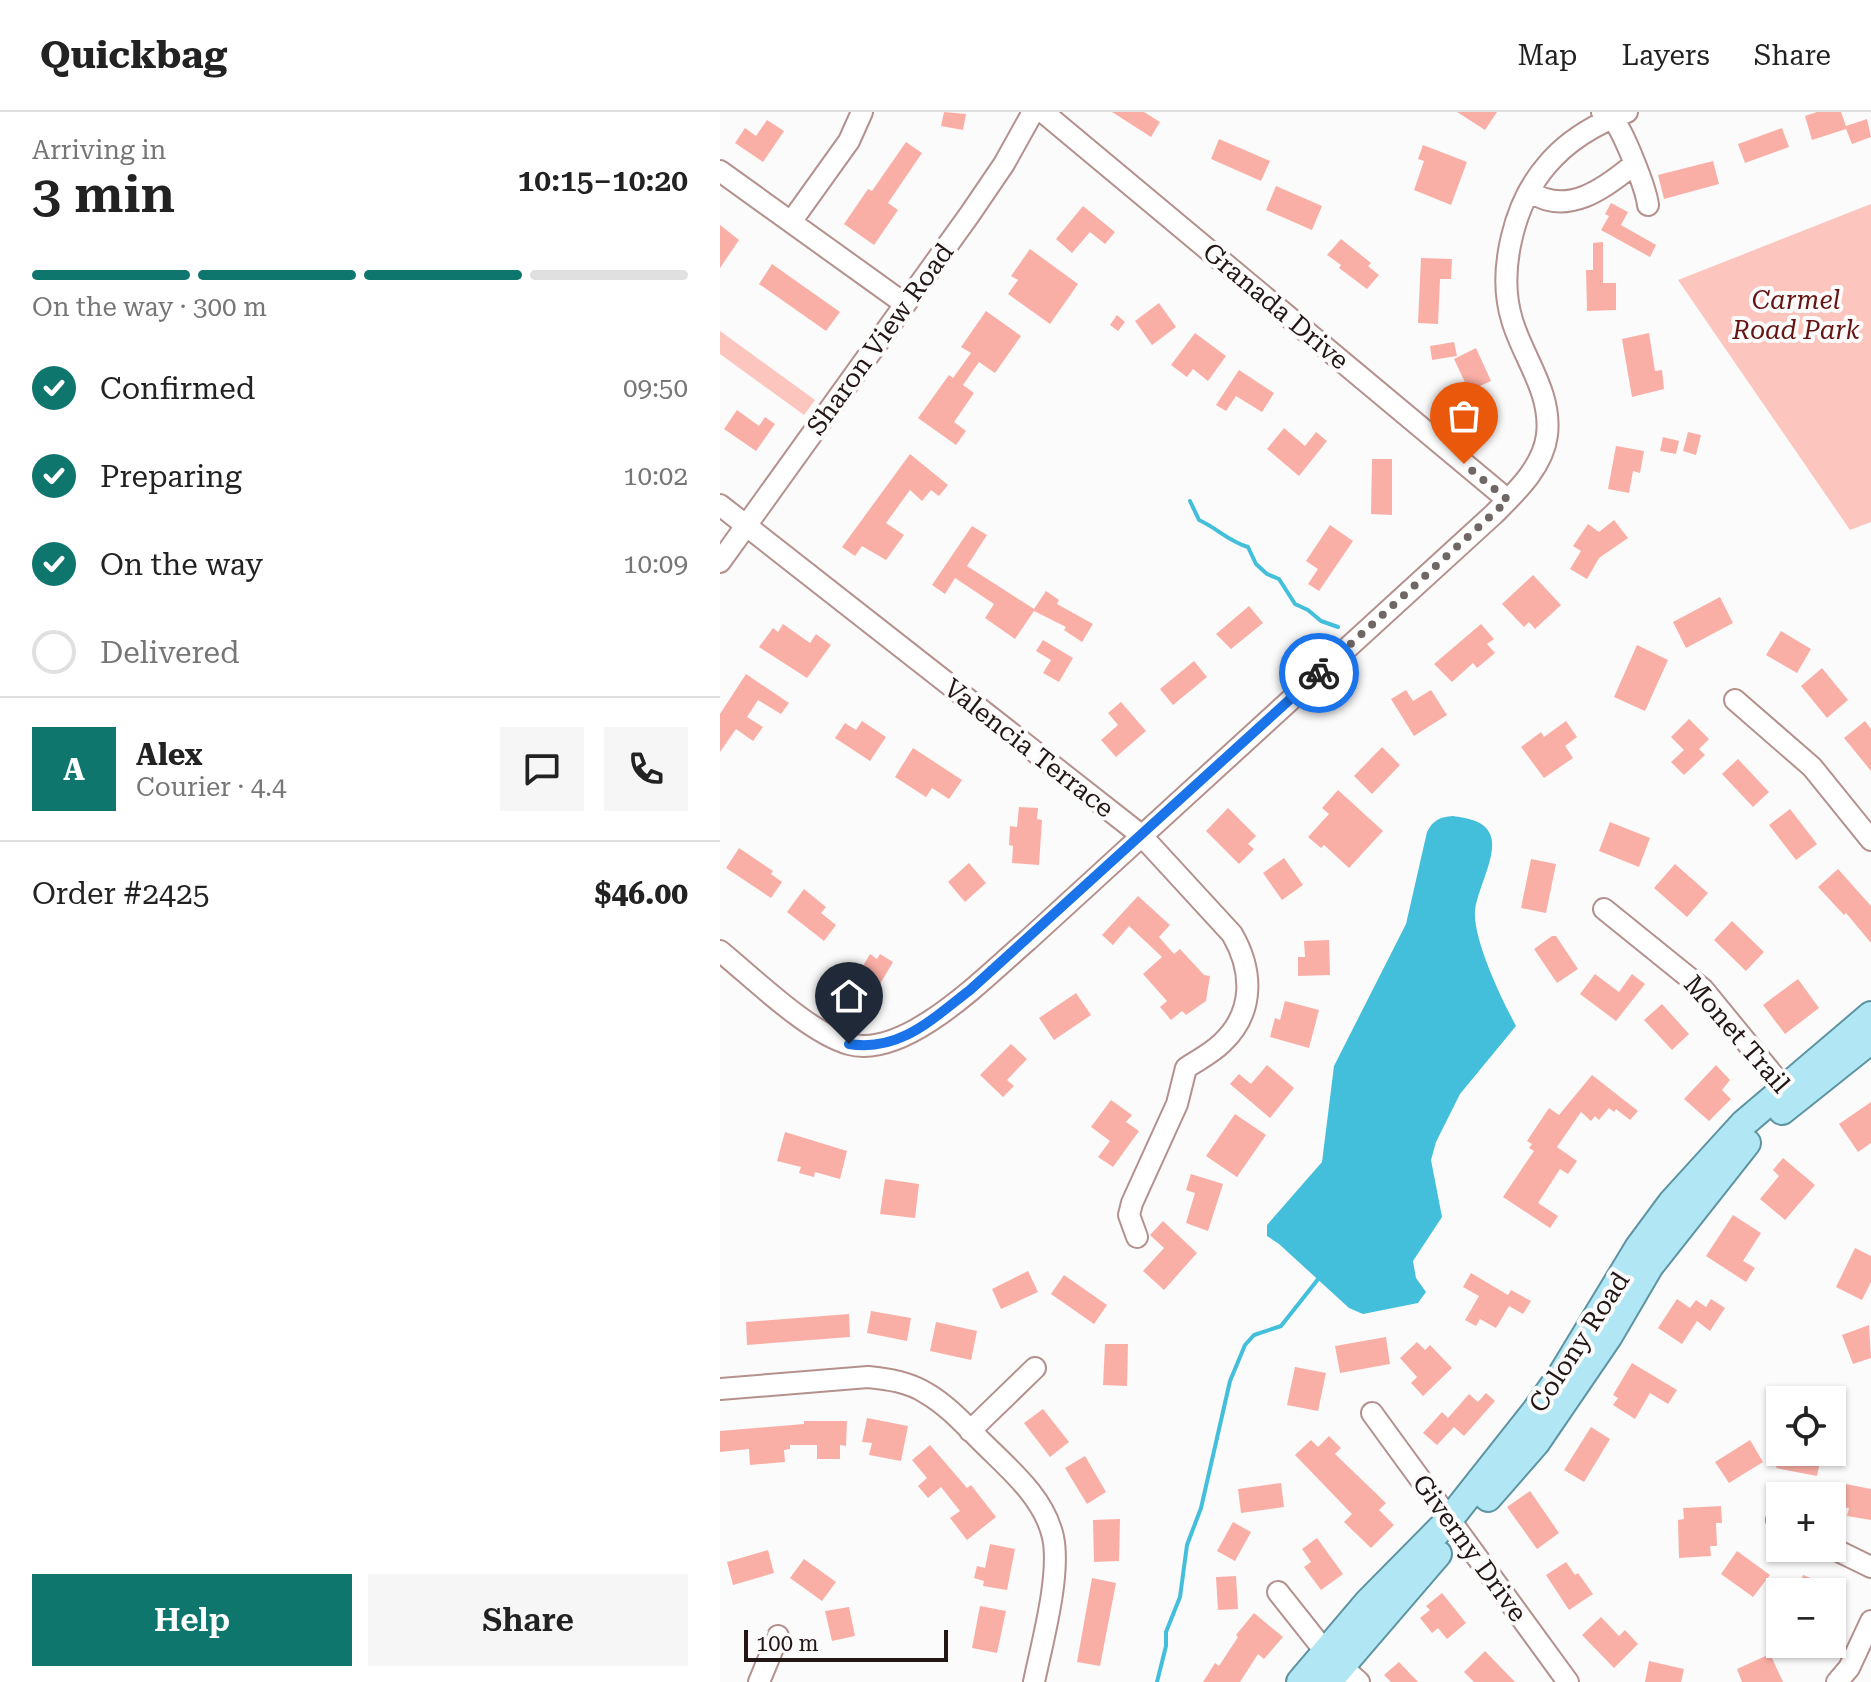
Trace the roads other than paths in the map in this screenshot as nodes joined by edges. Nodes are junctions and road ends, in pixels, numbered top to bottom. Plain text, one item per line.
1 (862, 112) edge
2 (1033, 112) edge
3 (1043, 112) edge
4 (1614, 114) edge
5 (1633, 165) junction
6 (720, 171) edge
7 (1529, 191) junction
8 (1648, 205) dead end
9 (791, 222) junction
10 (905, 304) junction
11 (1508, 500) junction
12 (720, 505) edge
13 (746, 525) junction
14 (720, 562) edge
15 (1735, 700) dead end
16 (1141, 835) junction
17 (1871, 840) edge
18 (1604, 909) dead end
19 (720, 951) edge
20 (1871, 1015) edge
21 (1871, 1040) edge
22 (1789, 1094) junction
23 (1137, 1237) dead end
24 (1035, 1368) dead end
25 (720, 1389) edge
26 (1372, 1413) dead end
27 (970, 1431) junction
28 (1453, 1526) junction
29 (1846, 1555) edge
30 (1871, 1567) edge
31 (1278, 1592) dead end
32 (1871, 1621) edge
33 (778, 1636) dead end
34 (1338, 1670) edge
35 (759, 1682) edge
36 (1034, 1682) edge
37 (1300, 1682) edge
38 (1568, 1682) edge
39 (1837, 1682) edge

1 - 9 street
2 - 10 street, Sharon View Road
3 - 11 street, Granada Drive
4 - 5 street
4 - 7 street
5 - 7 street
5 - 8 street
6 - 9 street
7 - 11 street
9 - 10 street
10 - 13 street, Sharon View Road
11 - 16 street
12 - 13 street, Valencia Terrace
13 - 14 street, Sharon View Road
13 - 16 street, Valencia Terrace
15 - 17 street
16 - 19 street
16 - 23 street, Valencia Terrace
18 - 22 street, Monet Trail
20 - 22 main road, Colony Road
21 - 22 main road, Colony Road
22 - 28 main road, Colony Road
24 - 27 street
25 - 27 street
26 - 28 street, Giverny Drive
27 - 36 street
28 - 34 main road, Colony Road
28 - 38 street, Giverny Drive
29 - 30 street
31 - 34 street
32 - 39 street
33 - 35 street
34 - 37 main road, Colony Road

